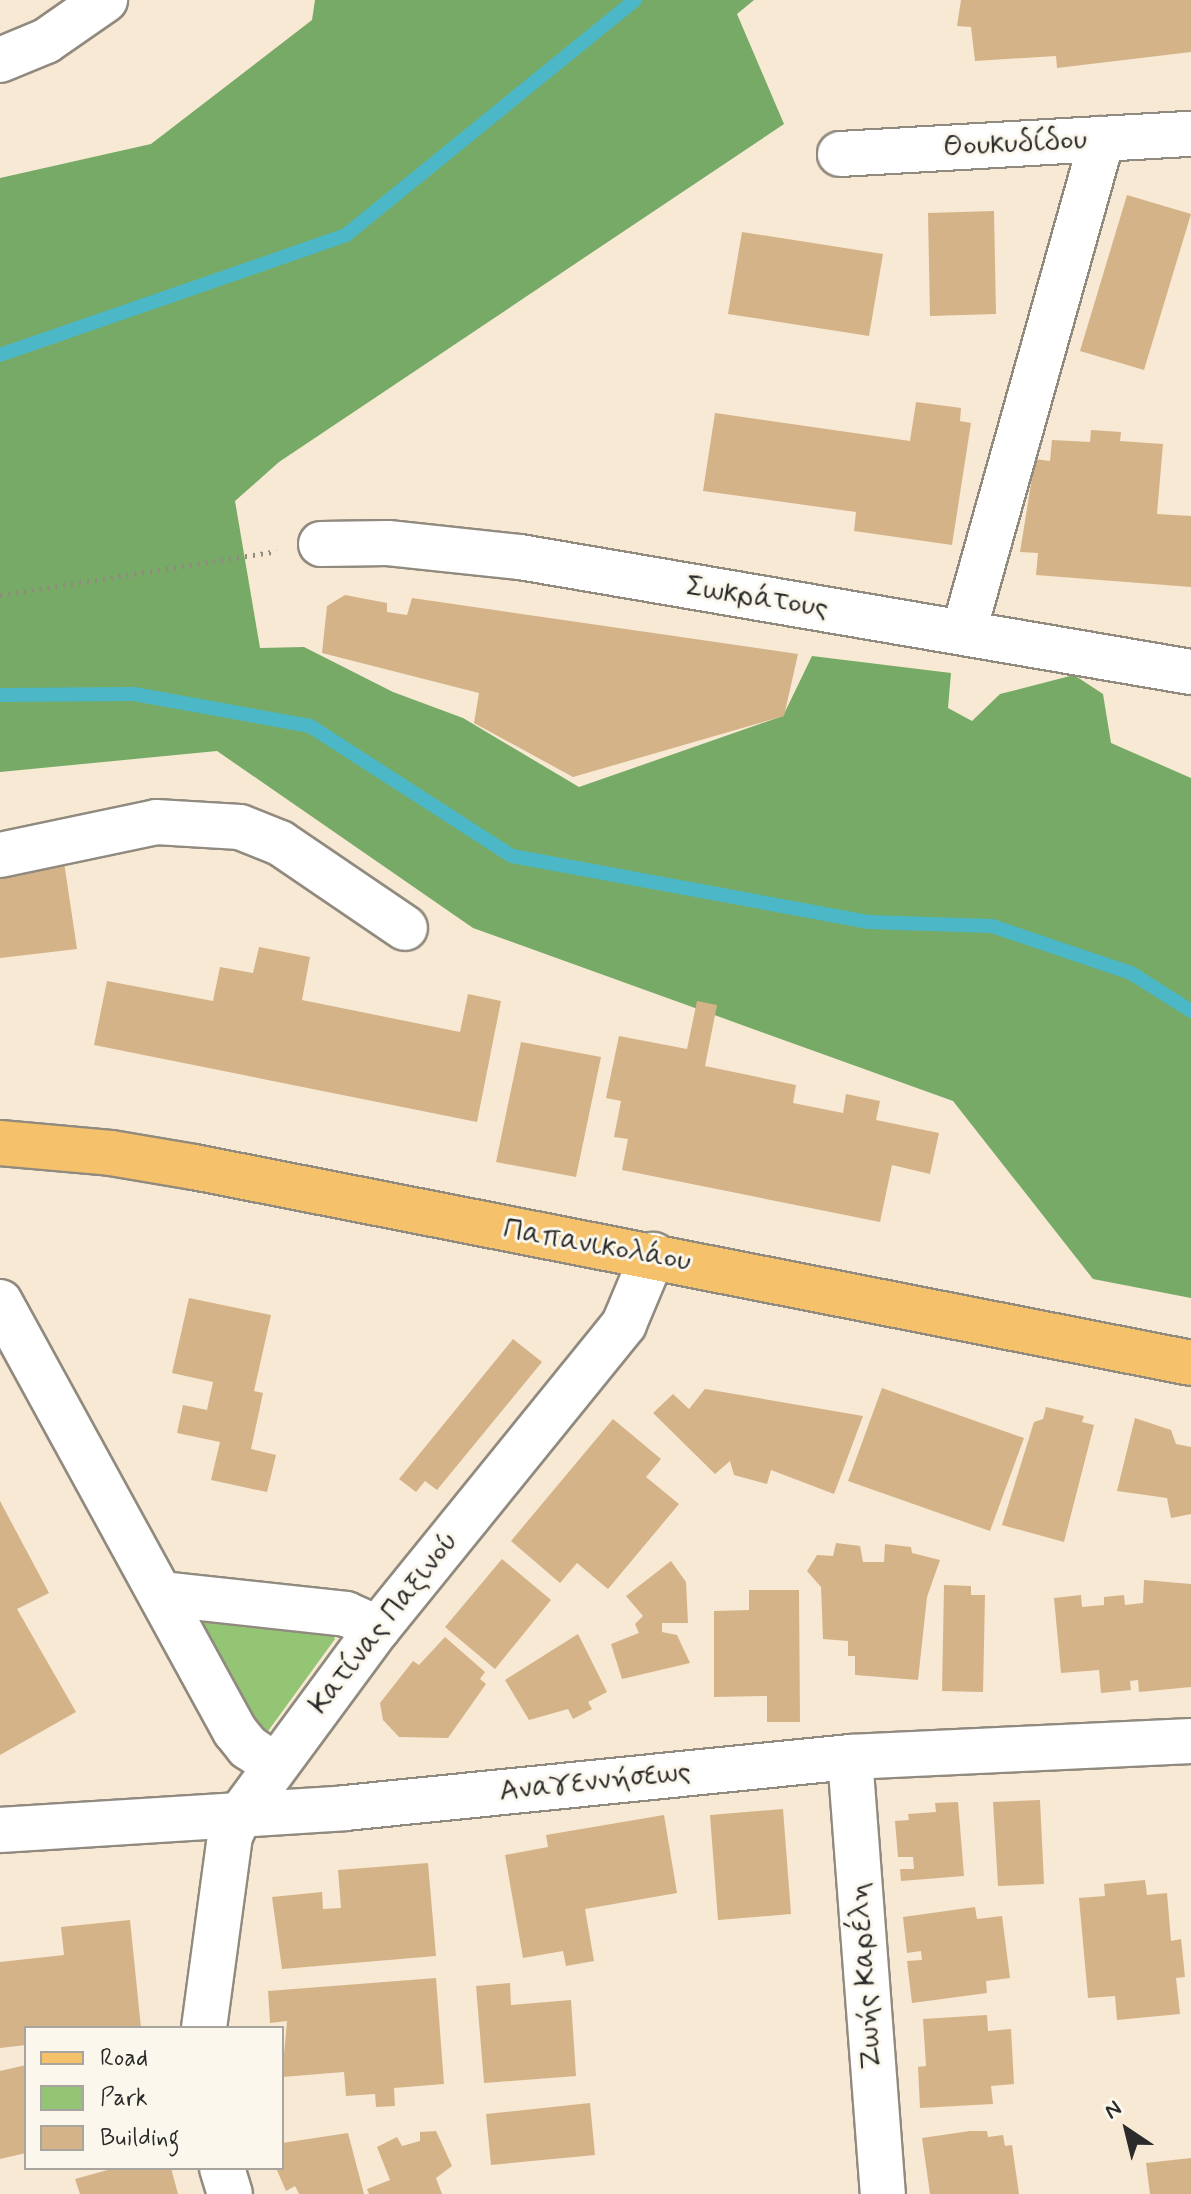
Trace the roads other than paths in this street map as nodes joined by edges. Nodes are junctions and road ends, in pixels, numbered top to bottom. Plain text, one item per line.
1 (105, 0) edge
2 (0, 60) edge
3 (1191, 134) edge
4 (1102, 139) junction
5 (840, 154) dead end
6 (321, 544) road end
7 (964, 631) junction
8 (1191, 672) edge
9 (0, 855) edge
10 (405, 928) dead end
11 (0, 1143) edge
12 (653, 1255) junction
13 (0, 1302) edge
14 (1191, 1363) edge
15 (163, 1594) junction
16 (378, 1628) junction
17 (1191, 1741) edge
18 (850, 1757) junction
19 (275, 1765) junction
20 (240, 1815) junction
21 (0, 1830) edge
22 (204, 2026) edge
23 (223, 2170) edge
24 (230, 2194) edge
25 (883, 2194) edge

1 - 2 street
3 - 4 street, Θουκυδίδου
4 - 5 street, Θουκυδίδου
4 - 7 street
6 - 7 street, Σωκράτους
7 - 8 street, Σωκράτους
9 - 10 street
11 - 12 main road, Παπανικολάου
12 - 14 main road, Παπανικολάου
12 - 16 street, Κατίνας Παξινού
13 - 15 street
15 - 16 street
15 - 19 street
16 - 19 street, Κατίνας Παξινού
17 - 18 street, Αναγεννήσεως
18 - 20 street, Αναγεννήσεως
18 - 25 street, Ζωής Καρέλη
19 - 20 street, Κατίνας Παξινού
20 - 21 street, Αναγεννήσεως
20 - 22 street, Κατίνας Παξινού
23 - 24 street

